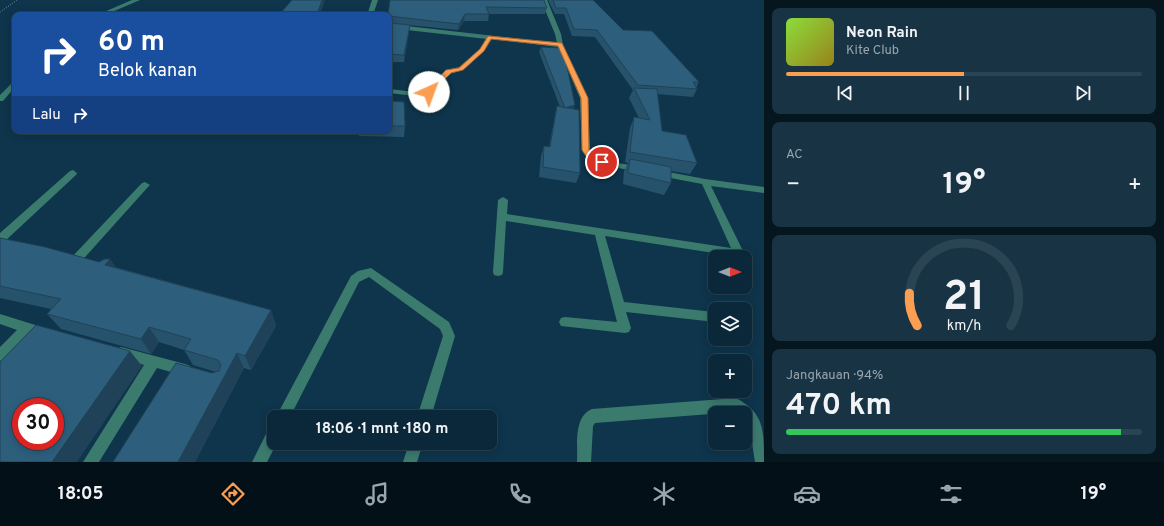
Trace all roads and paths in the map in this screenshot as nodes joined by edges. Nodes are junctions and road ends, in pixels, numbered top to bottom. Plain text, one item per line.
1 (17, 0) edge
2 (137, 0) edge
3 (375, 0) edge
4 (544, 0) edge
5 (0, 12) edge
6 (107, 12) edge
7 (371, 12) edge
8 (392, 26) edge
9 (490, 38) junction
10 (560, 45) junction
11 (12, 86) edge
12 (392, 91) edge
13 (0, 99) edge
14 (73, 173) dead end
15 (705, 182) junction
16 (145, 185) dead end
17 (764, 190) edge
18 (504, 200) dead end
19 (502, 217) junction
20 (599, 232) junction
21 (2, 241) edge
22 (88, 266) edge
23 (498, 272) dead end
24 (619, 306) junction
25 (708, 316) edge
26 (0, 319) edge
27 (565, 322) dead end
28 (27, 328) junction
29 (52, 335) edge
30 (109, 351) edge
31 (0, 355) edge
32 (154, 361) junction
33 (198, 373) edge
34 (287, 410) edge
35 (426, 410) edge
36 (267, 447) edge
37 (414, 450) edge
38 (90, 462) edge
39 (259, 462) edge
40 (410, 462) edge
41 (584, 462) edge
42 (762, 462) edge

1 - 5 path
2 - 6 street
3 - 7 street
4 - 10 street
8 - 9 street
9 - 10 street
9 - 12 street
10 - 15 street
11 - 13 street
14 - 21 street
15 - 17 street
15 - 20 street
16 - 22 street
18 - 19 street
19 - 20 street
19 - 23 street
20 - 24 street
24 - 25 street
24 - 27 street
26 - 28 street
28 - 29 street
28 - 31 street
30 - 32 street
32 - 33 street
32 - 38 street
34 - 35 street
36 - 39 street
37 - 40 street
41 - 42 street

